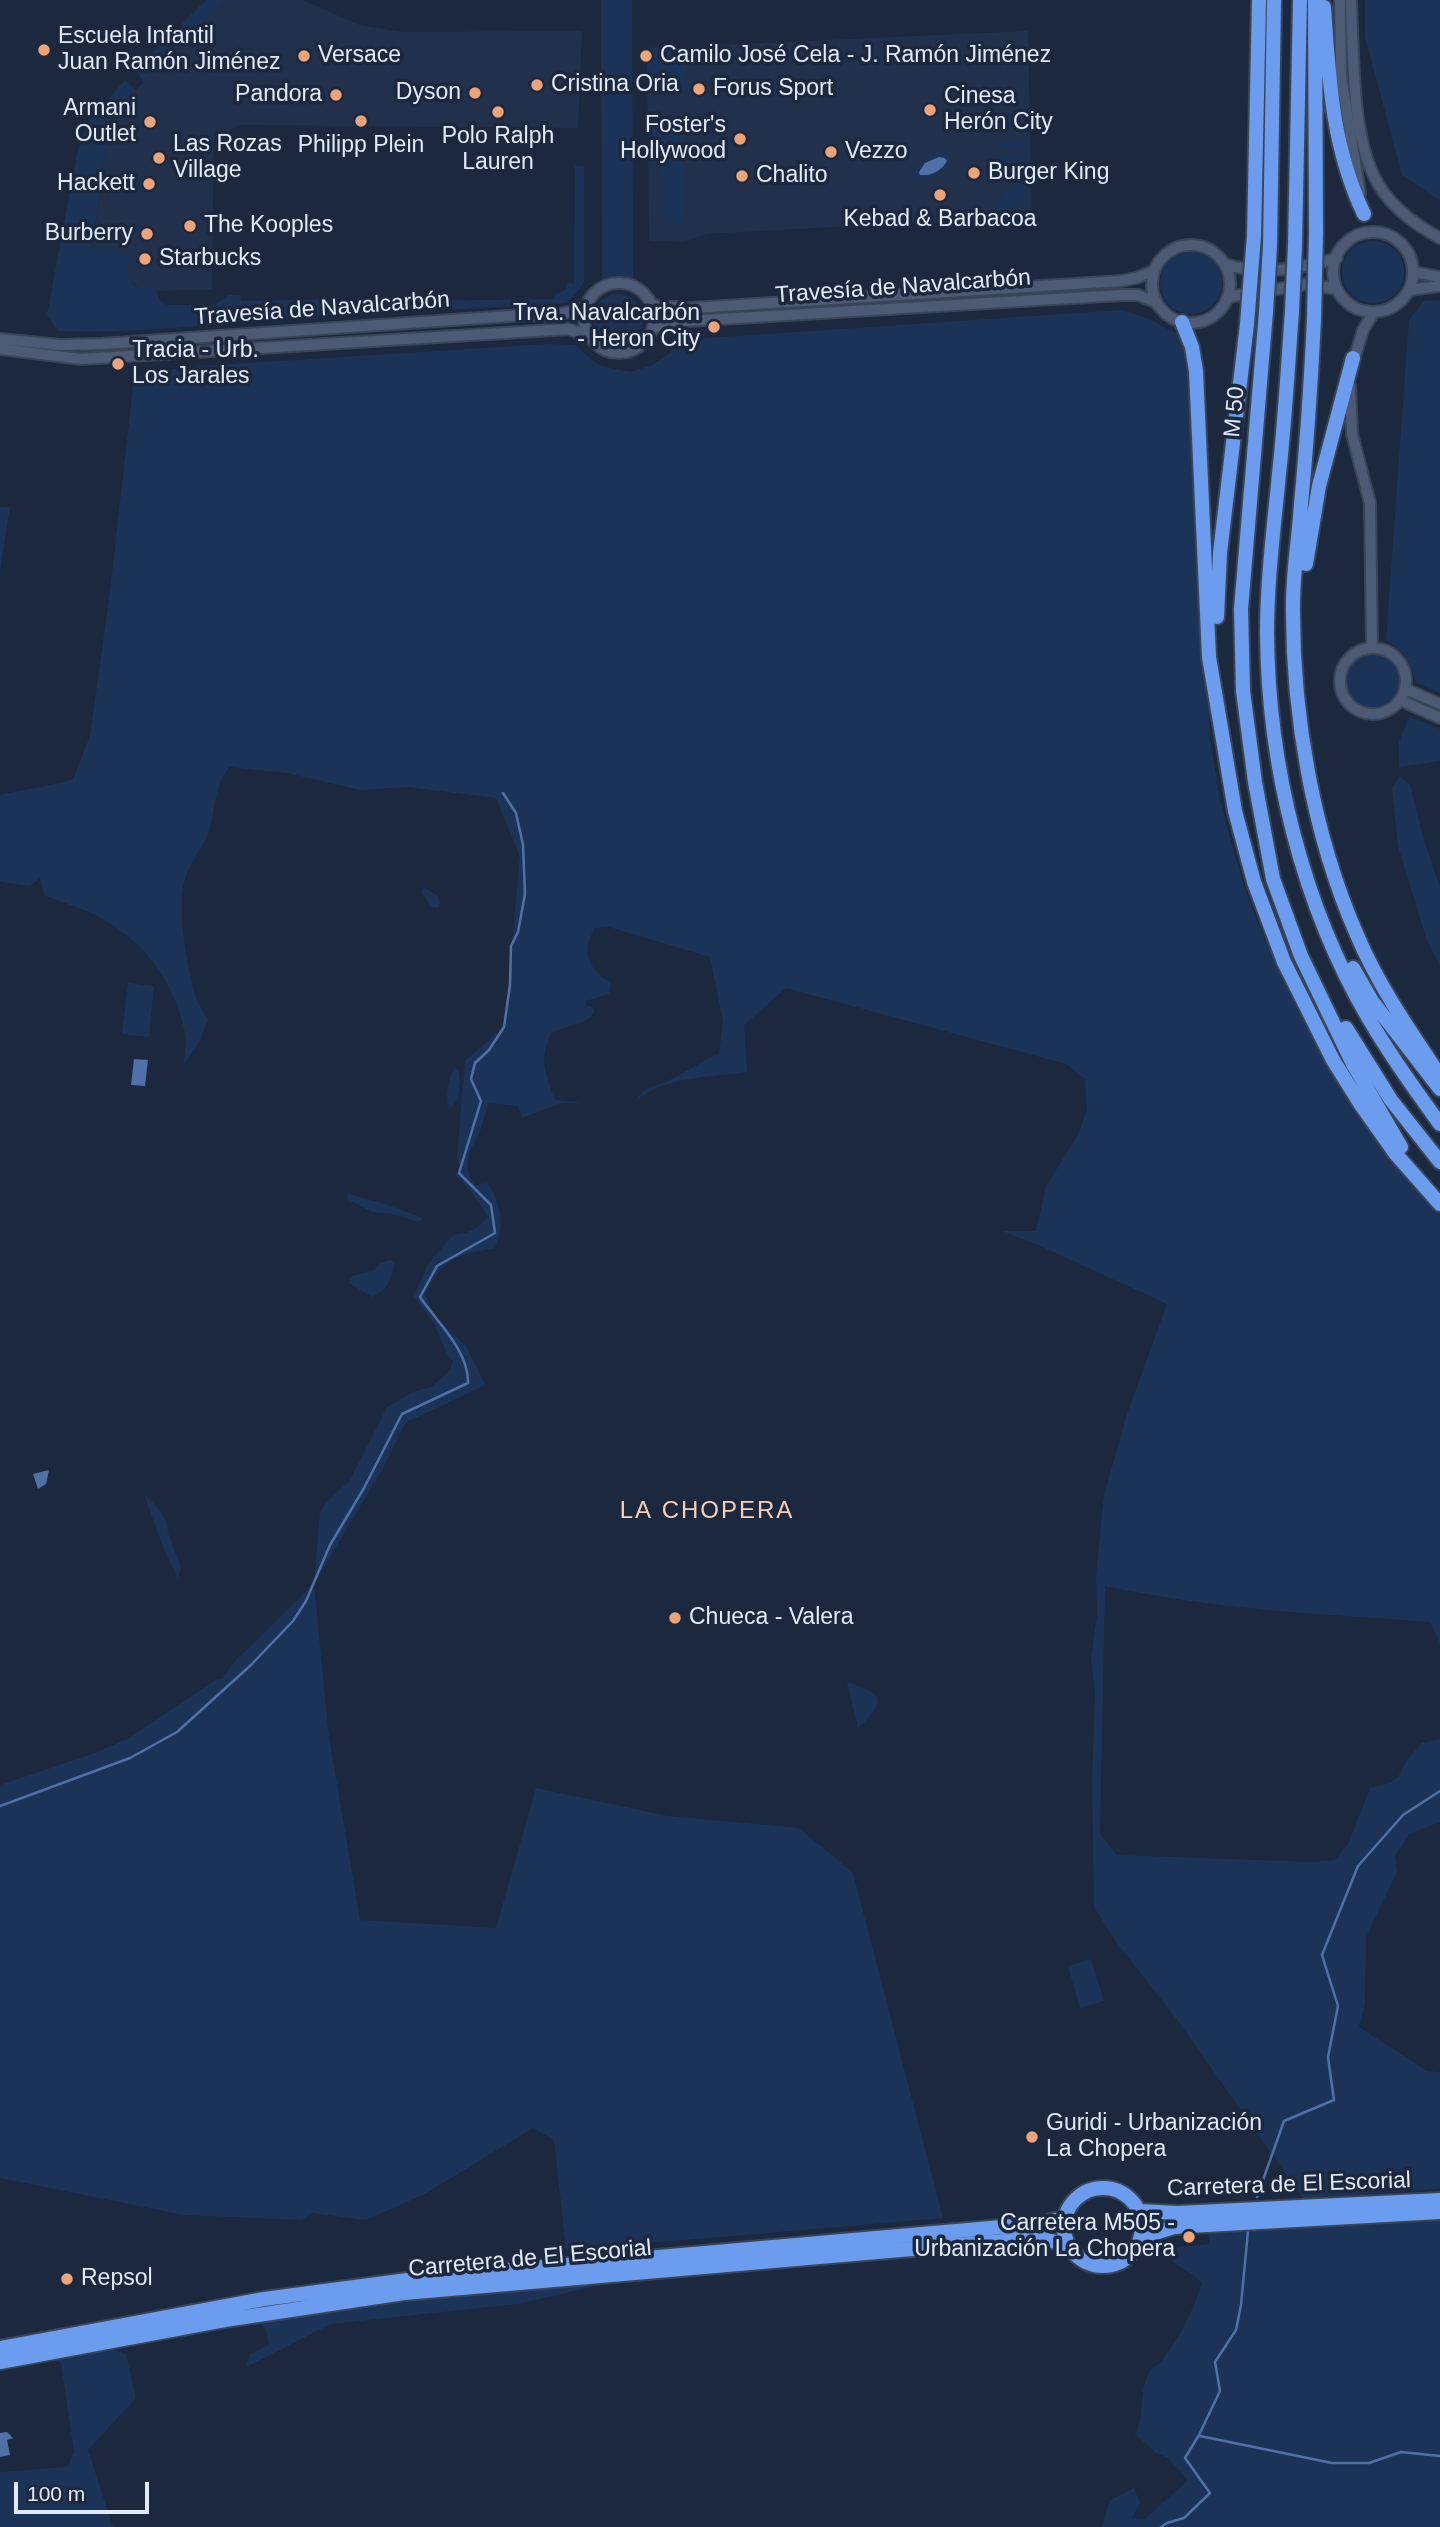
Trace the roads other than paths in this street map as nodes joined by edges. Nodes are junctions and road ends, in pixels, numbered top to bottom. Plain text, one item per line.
1 (1259, 0) edge
2 (1274, 0) edge
3 (1300, 0) edge
4 (1315, 0) edge
5 (1323, 0) edge
6 (1340, 0) edge
7 (1351, 0) edge
8 (1364, 214) junction
9 (1373, 232) junction
10 (1440, 238) edge
11 (1337, 258) junction
12 (1225, 264) junction
13 (1153, 271) junction
14 (1413, 272) junction
15 (1440, 277) edge
16 (1440, 286) edge
17 (1336, 289) junction
18 (1409, 290) junction
19 (1228, 297) junction
20 (1155, 302) junction
21 (651, 304) junction
22 (586, 307) junction
23 (1374, 312) junction
24 (1182, 322) junction
25 (653, 328) junction
26 (589, 337) junction
27 (0, 339) edge
28 (0, 349) edge
29 (1353, 358) junction
30 (1372, 647) junction
31 (1405, 689) junction
32 (1400, 700) junction
33 (1440, 704) edge
34 (1298, 712) junction
35 (1440, 718) edge
36 (1223, 740) junction
37 (1265, 825) junction
38 (1306, 874) junction
39 (1440, 1076) edge
40 (1440, 1089) edge
41 (1440, 1124) edge
42 (1440, 1162) edge
43 (1440, 1198) edge
44 (1440, 1204) edge
45 (1440, 2200) edge
46 (1140, 2211) junction
47 (1440, 2212) edge
48 (1065, 2218) junction
49 (1142, 2236) junction
50 (1068, 2245) junction
51 (0, 2348) edge
52 (0, 2362) edge

1 - 36 highway, bridge
2 - 37 highway, M 50, bridge
3 - 38 highway, bridge
4 - 34 highway, bridge
5 - 8 highway
6 - 8 street
7 - 10 street
8 - 9 street
9 - 11 street
9 - 14 street
11 - 12 street, Travesía de Navalcarbón
11 - 17 street
12 - 13 street, Travesía de Navalcarbón
12 - 19 street
13 - 20 street
13 - 21 street, Travesía de Navalcarbón
14 - 15 street
14 - 18 street
16 - 18 street
17 - 19 street
17 - 23 street
18 - 23 street
19 - 24 street
20 - 24 street, Travesía de Navalcarbón
20 - 25 street, Travesía de Navalcarbón
21 - 22 street, Travesía de Navalcarbón
21 - 25 street
22 - 26 street
22 - 27 street, Travesía de Navalcarbón
23 - 29 street
24 - 36 highway
25 - 26 street, Travesía de Navalcarbón
26 - 28 street, Travesía de Navalcarbón
29 - 30 street
29 - 34 highway
30 - 31 street
30 - 32 street
31 - 32 street
31 - 33 street
32 - 35 street
34 - 39 highway
36 - 44 highway
37 - 42 highway
37 - 43 highway
38 - 40 highway
38 - 41 highway
45 - 46 highway, Carretera de El Escorial
46 - 48 highway
46 - 49 highway
47 - 49 highway, Carretera de El Escorial
48 - 50 highway
48 - 51 highway, Carretera de El Escorial
49 - 50 highway
50 - 52 highway, Carretera de El Escorial

